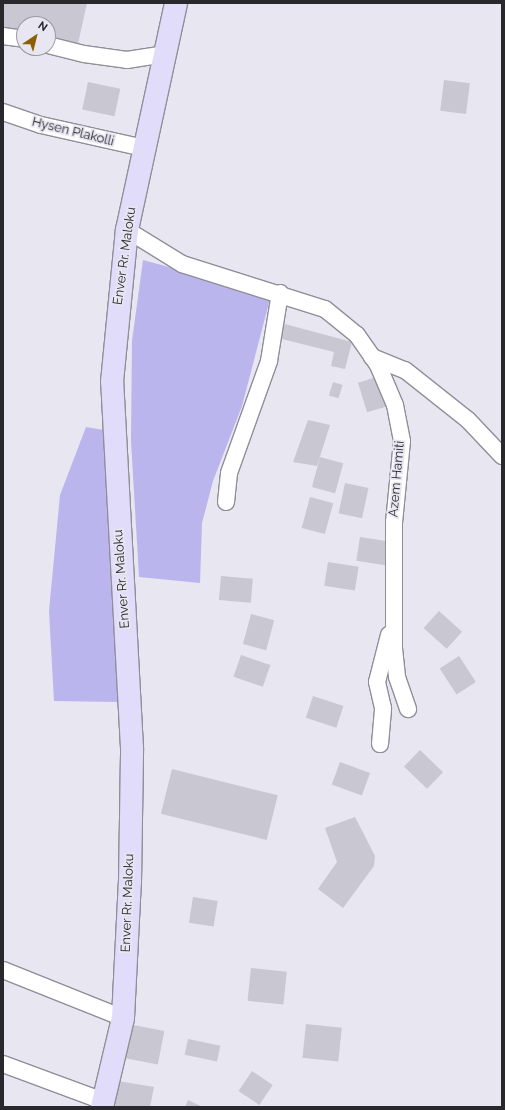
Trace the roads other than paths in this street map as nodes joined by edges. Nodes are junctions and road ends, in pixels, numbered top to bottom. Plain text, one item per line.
1 (176, 3) edge
2 (3, 36) edge
3 (16, 38) edge
4 (56, 47) edge
5 (165, 54) junction
6 (3, 112) edge
7 (144, 148) junction
8 (127, 230) junction
9 (280, 293) junction
10 (372, 357) junction
11 (502, 456) edge
12 (226, 502) dead end
13 (396, 608) junction
14 (408, 709) dead end
15 (380, 744) dead end
16 (3, 970) edge
17 (122, 1018) junction
18 (3, 1064) edge
19 (103, 1104) edge

1 - 5 main road, Enver Rr. Maloku
2 - 3 street
4 - 5 street
5 - 7 main road, Enver Rr. Maloku
6 - 7 street, Hysen Plakolli
7 - 8 main road, Enver Rr. Maloku
8 - 9 street, Azem Hamiti
8 - 17 main road, Enver Rr. Maloku
9 - 10 street, Azem Hamiti
9 - 12 street
10 - 11 street
10 - 13 street, Azem Hamiti
13 - 14 street, Azem Hamiti
13 - 15 street, Azem Hamiti
16 - 17 street
17 - 19 main road, Enver Rr. Maloku
18 - 19 street

